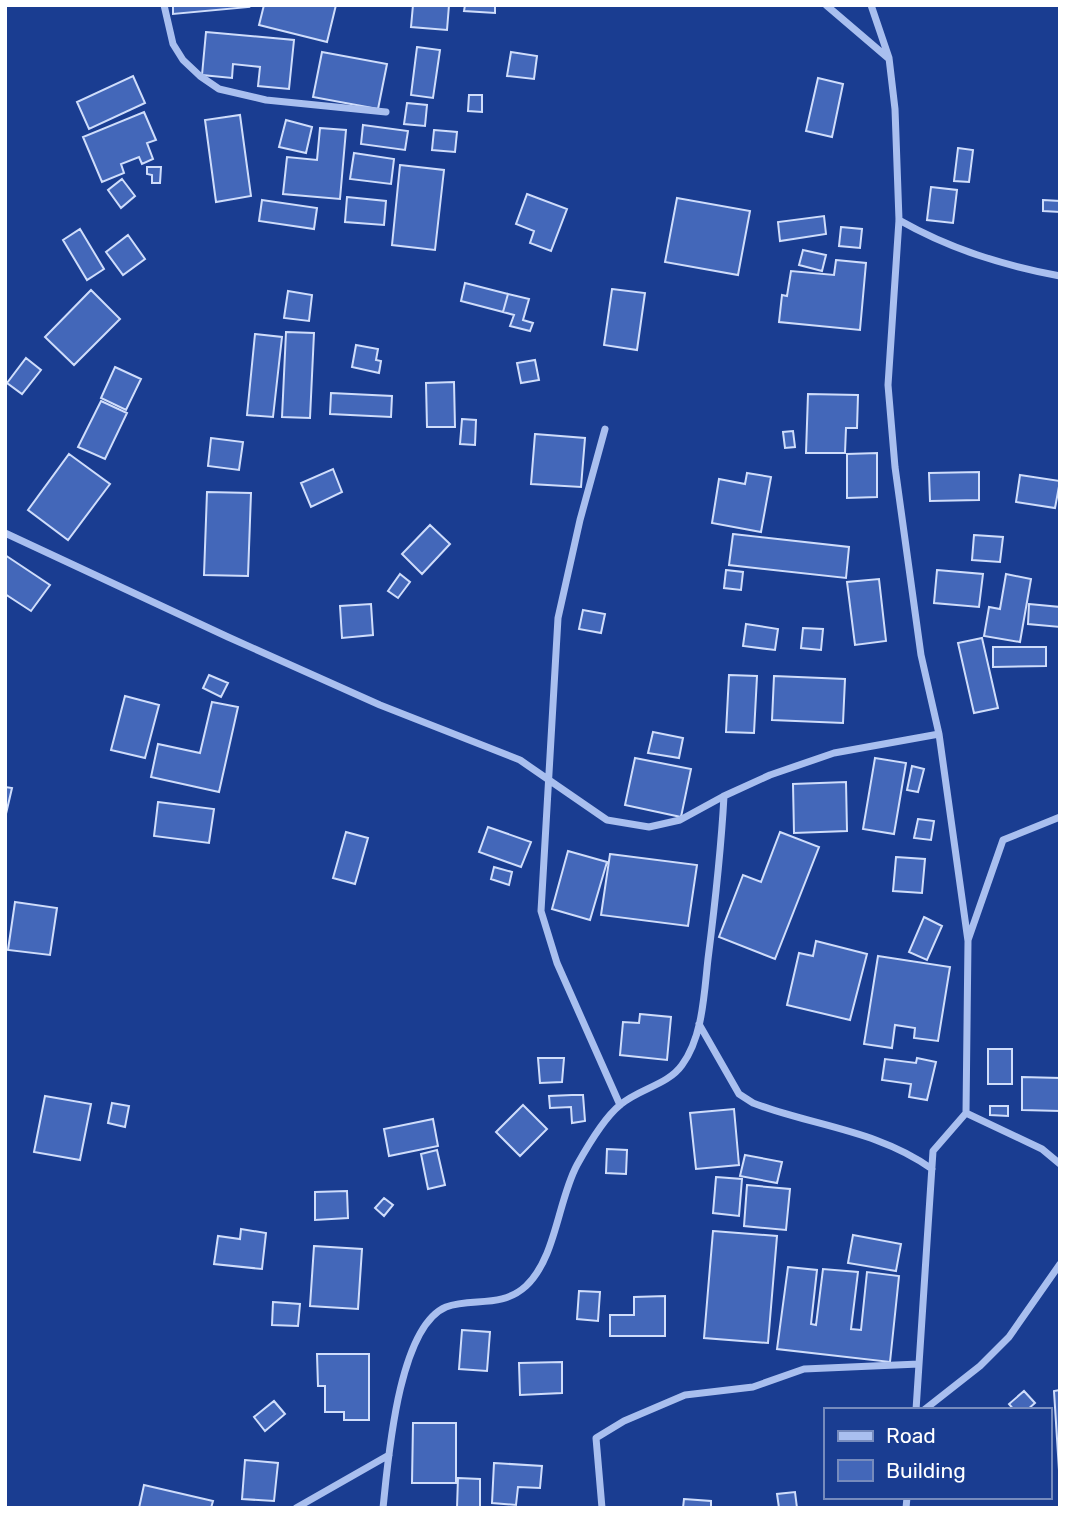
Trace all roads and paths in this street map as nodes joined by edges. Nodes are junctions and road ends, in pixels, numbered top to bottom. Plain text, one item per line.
1 (164, 5) edge
2 (826, 5) edge
3 (871, 5) edge
4 (889, 58) junction
5 (386, 112) dead end
6 (899, 220) junction
7 (1060, 276) edge
8 (605, 429) dead end
9 (5, 533) edge
10 (939, 734) junction
11 (550, 781) junction
12 (724, 796) junction
13 (1060, 817) edge
14 (968, 941) junction
15 (698, 1024) junction
16 (620, 1105) junction
17 (966, 1113) junction
18 (1060, 1164) edge
19 (932, 1169) junction
20 (1060, 1264) edge
21 (919, 1364) junction
22 (916, 1408) edge
23 (927, 1408) edge
24 (389, 1455) junction
25 (296, 1508) edge
26 (383, 1508) edge
27 (602, 1508) edge

1 - 5 street
2 - 4 street
3 - 4 street
4 - 6 street
6 - 7 street
6 - 10 street
8 - 11 street
9 - 11 street
10 - 12 street
10 - 14 street
11 - 12 street
11 - 16 street
12 - 15 street
13 - 14 street
14 - 17 street
15 - 16 street
15 - 19 street
16 - 24 street
17 - 18 street
17 - 19 street
19 - 21 street
20 - 23 street
21 - 22 street
21 - 27 street
24 - 25 street
24 - 26 street

